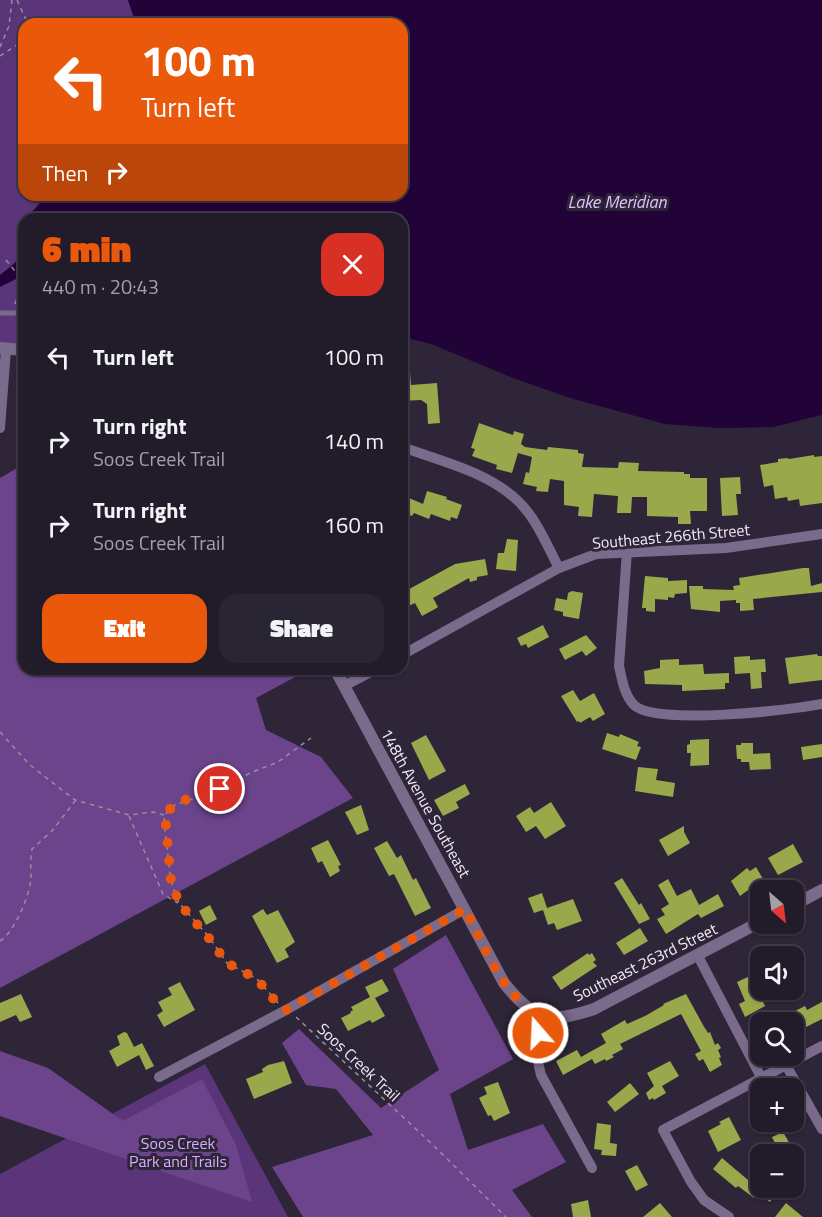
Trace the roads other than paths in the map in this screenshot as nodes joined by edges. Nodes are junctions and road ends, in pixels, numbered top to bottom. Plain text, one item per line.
1 (0, 313) edge
2 (18, 313) edge
3 (3, 348) edge
4 (18, 350) edge
5 (0, 428) edge
6 (408, 449) edge
7 (822, 534) edge
8 (627, 551) junction
9 (559, 568) junction
10 (408, 652) edge
11 (339, 675) edge
12 (365, 675) edge
13 (345, 686) junction
14 (822, 704) edge
15 (822, 890) edge
16 (804, 900) edge
17 (465, 909) junction
18 (750, 927) edge
19 (698, 956) junction
20 (541, 1016) junction
21 (822, 1046) edge
22 (804, 1056) edge
23 (784, 1066) edge
24 (787, 1066) edge
25 (159, 1077) dead end
26 (761, 1078) edge
27 (764, 1078) edge
28 (750, 1085) edge
29 (822, 1129) edge
30 (592, 1168) dead end
31 (729, 1217) edge

1 - 2 lane
3 - 4 street
3 - 5 street
6 - 9 street
7 - 8 street, Southeast 266th Street
8 - 9 street, Southeast 266th Street
8 - 14 street
9 - 10 street, Southeast 266th Street
11 - 13 street, 148th Avenue Southeast
12 - 13 street
13 - 17 street, 148th Avenue Southeast
15 - 16 street
17 - 20 street, 148th Avenue Southeast
17 - 25 street
18 - 19 street, Southeast 263rd Street
19 - 20 street, Southeast 263rd Street
19 - 26 street
20 - 30 street
21 - 22 street
23 - 27 street
24 - 29 street
28 - 31 street

